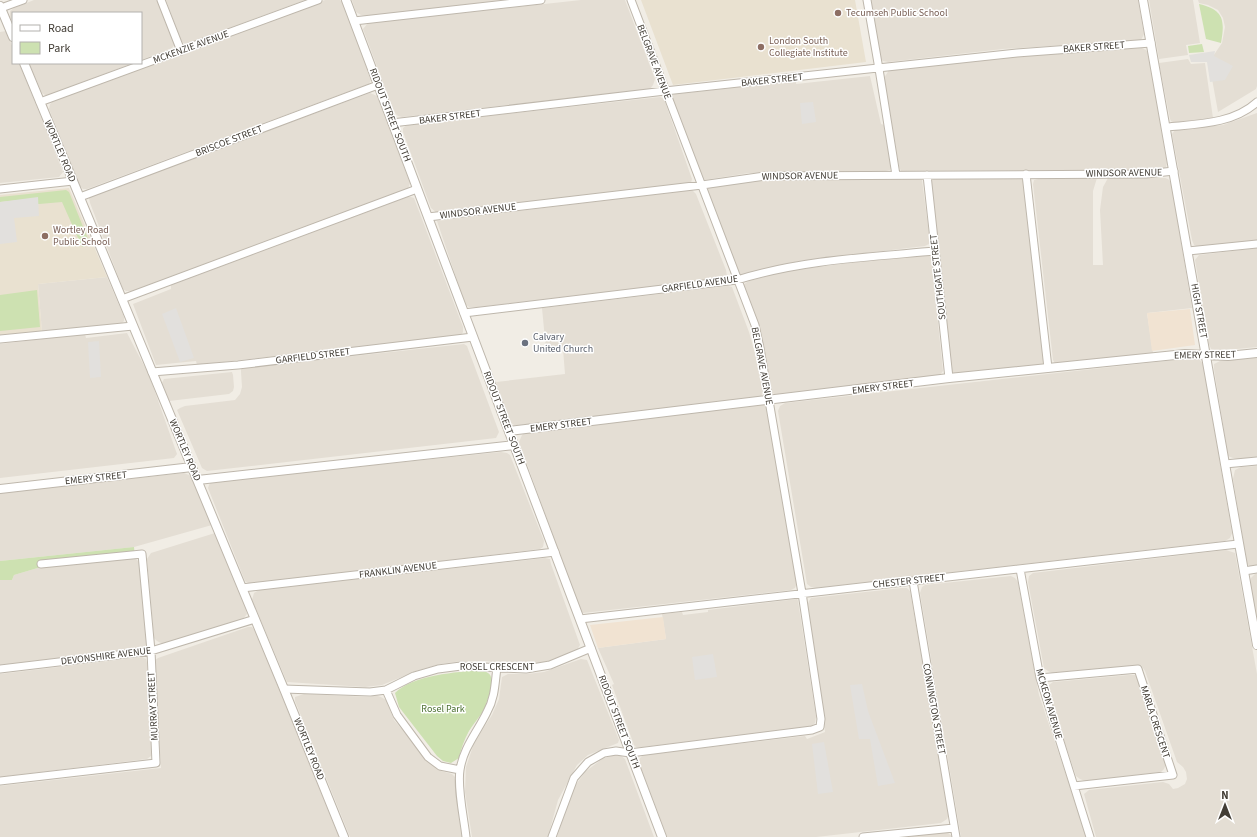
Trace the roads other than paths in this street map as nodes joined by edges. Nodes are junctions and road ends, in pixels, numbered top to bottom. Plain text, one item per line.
1 (23, 0) edge
2 (161, 0) edge
3 (318, 0) edge
4 (346, 0) edge
5 (541, 0) edge
6 (631, 0) edge
7 (867, 0) edge
8 (1143, 0) edge
9 (0, 7) edge
10 (354, 21) junction
11 (3, 22) edge
12 (12, 36) edge
13 (1151, 43) junction
14 (181, 51) junction
15 (24, 64) edge
16 (879, 69) junction
17 (378, 84) junction
18 (665, 91) junction
19 (40, 102) junction
20 (1257, 102) edge
21 (1257, 108) edge
22 (1235, 116) junction
23 (392, 123) junction
24 (1167, 127) junction
25 (1174, 171) junction
26 (1026, 174) junction
27 (896, 175) junction
28 (927, 175) junction
29 (73, 181) junction
30 (702, 185) junction
31 (0, 189) edge
32 (417, 189) junction
33 (80, 197) junction
34 (428, 217) junction
35 (1257, 244) edge
36 (935, 250) junction
37 (1188, 251) junction
38 (737, 280) junction
39 (122, 299) junction
40 (464, 313) junction
41 (133, 326) junction
42 (473, 337) junction
43 (0, 339) edge
44 (1257, 353) edge
45 (1206, 354) junction
46 (1048, 368) junction
47 (152, 372) junction
48 (950, 378) junction
49 (769, 401) junction
50 (509, 432) junction
51 (514, 444) junction
52 (1257, 461) edge
53 (1225, 464) junction
54 (192, 467) junction
55 (198, 480) junction
56 (0, 489) edge
57 (1238, 544) junction
58 (555, 552) junction
59 (41, 564) dead end
60 (1020, 569) junction
61 (1257, 569) edge
62 (1244, 570) junction
63 (913, 581) junction
64 (242, 588) junction
65 (802, 594) junction
66 (255, 619) junction
67 (580, 619) junction
68 (1257, 645) edge
69 (591, 648) junction
70 (150, 651) junction
71 (497, 667) junction
72 (0, 669) edge
73 (1040, 678) junction
74 (284, 689) junction
75 (386, 690) junction
76 (630, 753) junction
77 (460, 770) junction
78 (0, 781) edge
79 (1074, 786) junction
80 (954, 828) junction
81 (344, 837) edge
82 (466, 837) edge
83 (552, 837) edge
84 (662, 837) edge
85 (863, 837) edge
86 (956, 837) edge
87 (1090, 837) edge

1 - 9 street
2 - 14 street
3 - 14 street, MCKENZIE AVENUE
4 - 10 street, RIDOUT STREET SOUTH
5 - 10 street
6 - 18 street, BELGRAVE AVENUE
7 - 16 street
8 - 13 street, HIGH STREET
9 - 11 street
10 - 17 street, RIDOUT STREET SOUTH
11 - 12 street
13 - 16 street, BAKER STREET
13 - 24 street, HIGH STREET
14 - 19 street, MCKENZIE AVENUE
15 - 19 street, WORTLEY ROAD
16 - 18 street, BAKER STREET
16 - 27 street
17 - 23 street, RIDOUT STREET SOUTH
17 - 33 street, BRISCOE STREET
18 - 23 street, BAKER STREET
18 - 30 street, BELGRAVE AVENUE
19 - 29 street, WORTLEY ROAD
20 - 22 street
21 - 22 street
22 - 24 street
23 - 32 street, RIDOUT STREET SOUTH
24 - 25 street, HIGH STREET
25 - 26 street, WINDSOR AVENUE
25 - 37 street, HIGH STREET
26 - 28 street, WINDSOR AVENUE
26 - 46 street
27 - 28 street, WINDSOR AVENUE
27 - 30 street, WINDSOR AVENUE
28 - 36 street, SOUTHGATE STREET
29 - 31 street
29 - 33 street, WORTLEY ROAD
30 - 34 street, WINDSOR AVENUE
30 - 38 street, BELGRAVE AVENUE
32 - 34 street, RIDOUT STREET SOUTH
32 - 39 street
33 - 39 street, WORTLEY ROAD
34 - 40 street, RIDOUT STREET SOUTH
35 - 37 street
36 - 38 street, GARFIELD AVENUE
36 - 48 street, SOUTHGATE STREET
37 - 45 street, HIGH STREET
38 - 40 street, GARFIELD AVENUE
38 - 49 street, BELGRAVE AVENUE
39 - 41 street, WORTLEY ROAD
40 - 42 street, RIDOUT STREET SOUTH
41 - 43 street
41 - 47 street, WORTLEY ROAD
42 - 47 street, GARFIELD STREET
42 - 50 street, RIDOUT STREET SOUTH
44 - 45 street, EMERY STREET
45 - 46 street, EMERY STREET
45 - 53 street, HIGH STREET
46 - 48 street, EMERY STREET
47 - 54 street, WORTLEY ROAD
48 - 49 street, EMERY STREET
49 - 50 street, EMERY STREET
49 - 65 street, BELGRAVE AVENUE
50 - 51 street, RIDOUT STREET SOUTH
51 - 55 street
51 - 58 street, RIDOUT STREET SOUTH
52 - 53 street
53 - 57 street, HIGH STREET
54 - 55 street, WORTLEY ROAD
54 - 56 street, EMERY STREET
55 - 64 street, WORTLEY ROAD
57 - 60 street, CHESTER STREET
57 - 62 street, HIGH STREET
58 - 64 street, FRANKLIN AVENUE
58 - 67 street, RIDOUT STREET SOUTH
59 - 70 street, MURRAY STREET
60 - 63 street, CHESTER STREET
60 - 73 street, MCKEON AVENUE
61 - 62 street
62 - 68 street, HIGH STREET
63 - 65 street, CHESTER STREET
63 - 80 street, CONNINGTON STREET
64 - 66 street, WORTLEY ROAD
65 - 67 street, CHESTER STREET
65 - 76 street, BELGRAVE AVENUE
66 - 70 street, DEVONSHIRE AVENUE
66 - 74 street, WORTLEY ROAD
67 - 69 street, RIDOUT STREET SOUTH
69 - 71 street, ROSEL CRESCENT
69 - 76 street, RIDOUT STREET SOUTH
70 - 72 street, DEVONSHIRE AVENUE
70 - 78 street, MURRAY STREET
71 - 75 street, ROSEL CRESCENT
71 - 77 street
73 - 79 street, MCKEON AVENUE
73 - 79 street, MARLA CRESCENT
74 - 75 street, ROSEL CRESCENT
74 - 81 street, WORTLEY ROAD
75 - 77 street
76 - 83 street
76 - 84 street, RIDOUT STREET SOUTH
77 - 82 street
79 - 87 street, MCKEON AVENUE
80 - 85 street
80 - 86 street, CONNINGTON STREET

